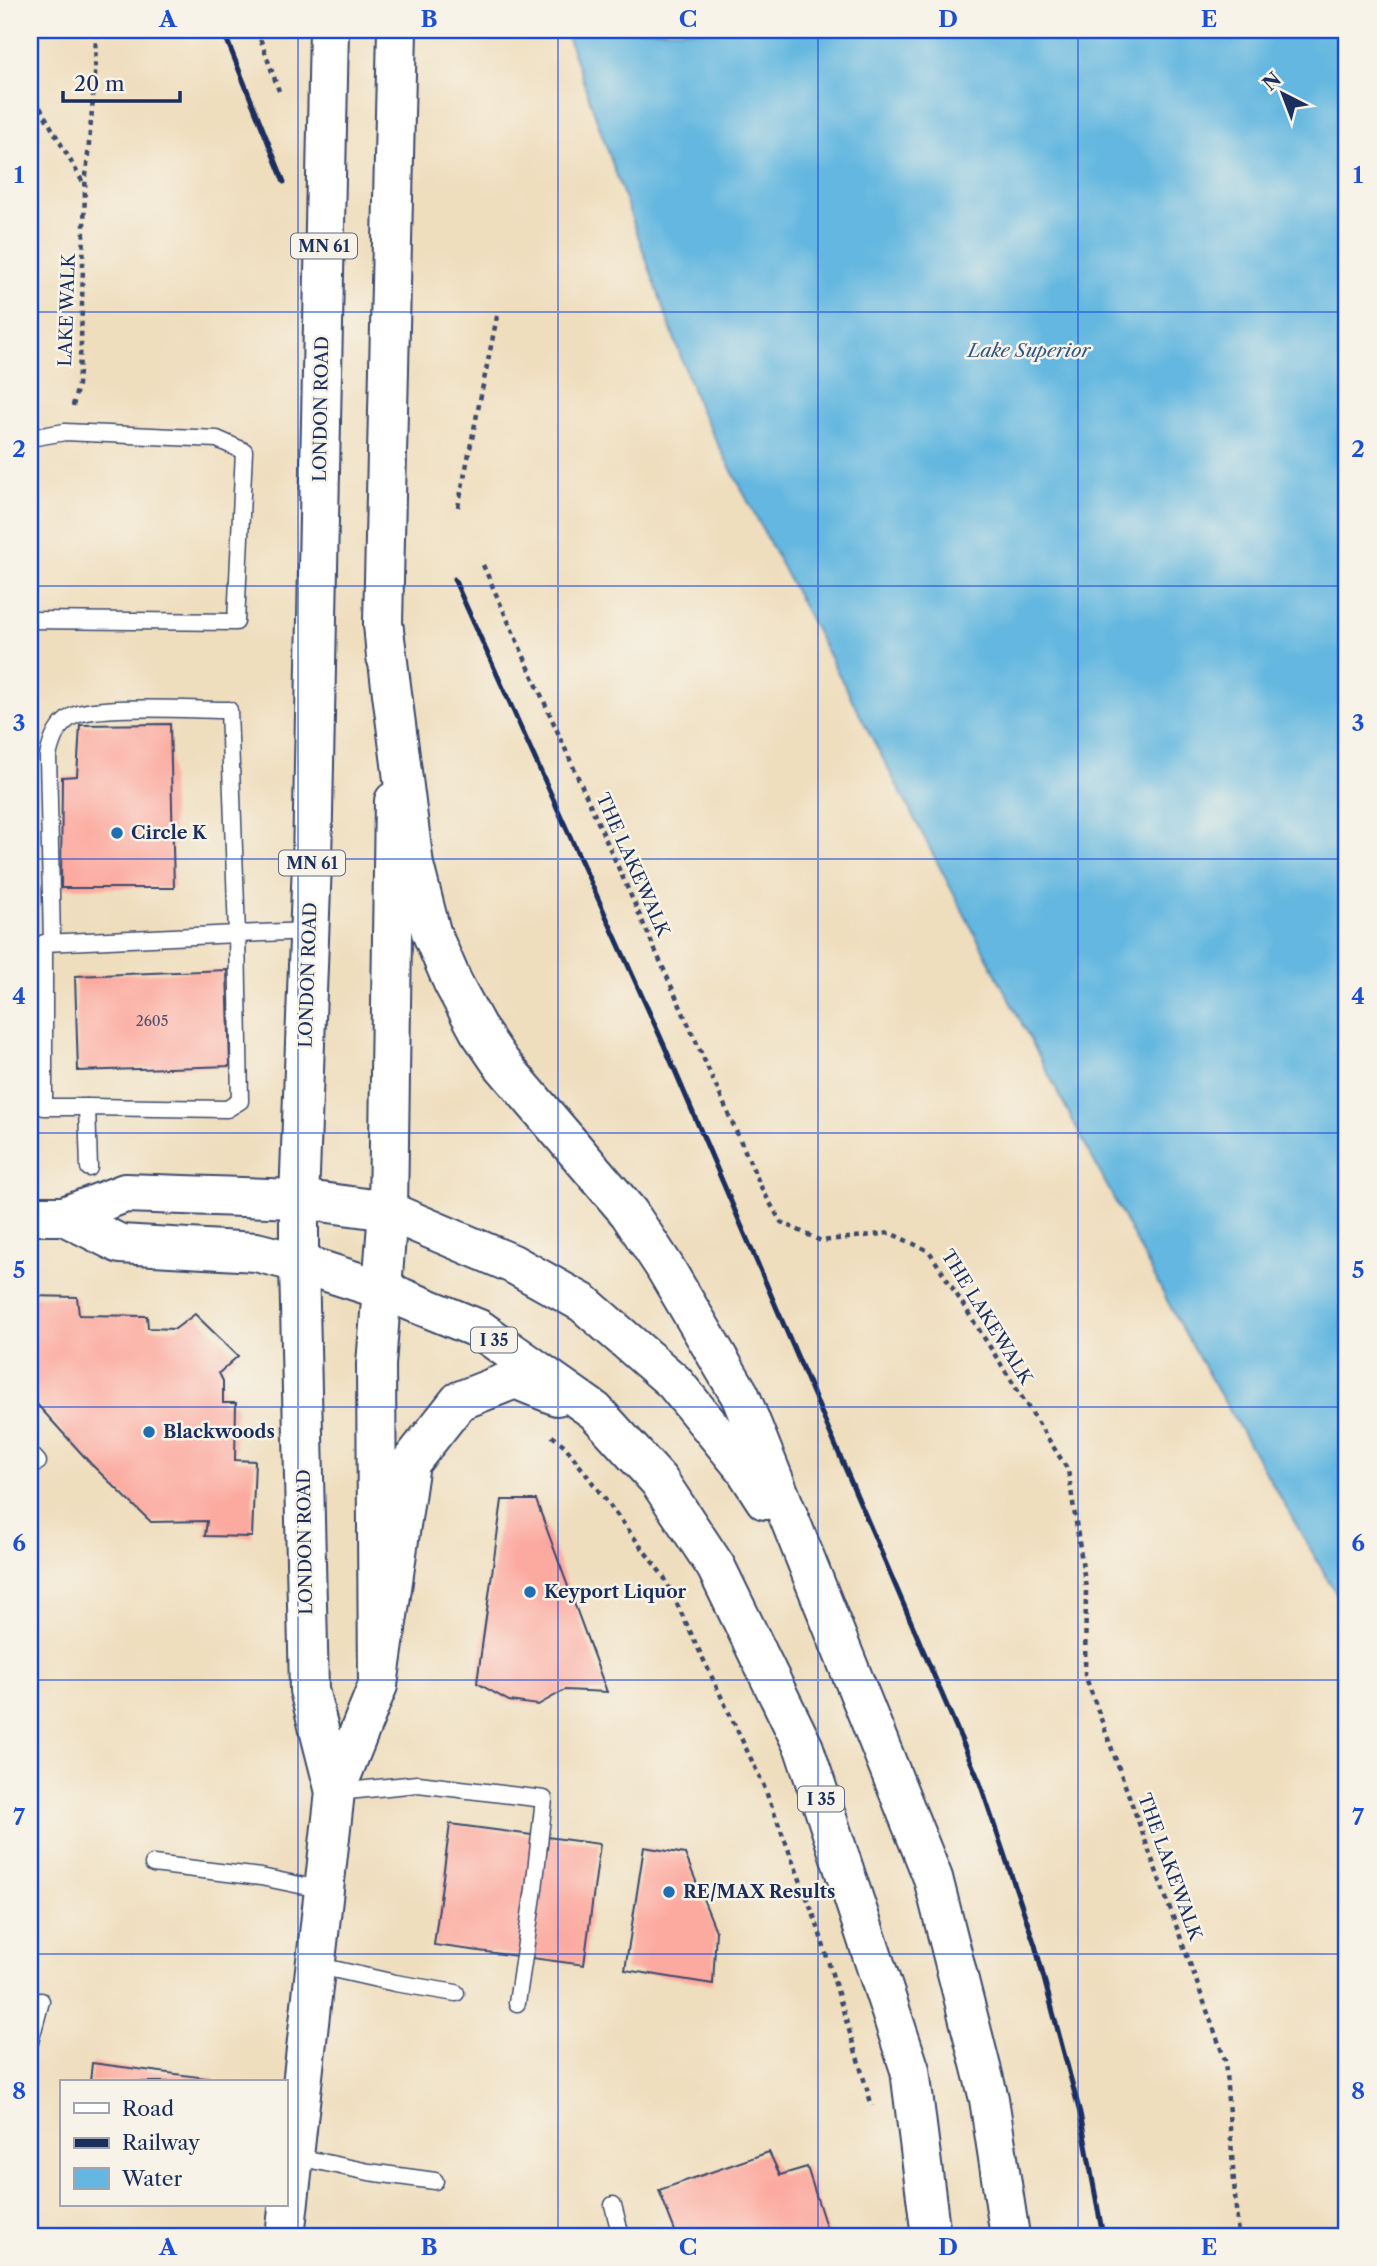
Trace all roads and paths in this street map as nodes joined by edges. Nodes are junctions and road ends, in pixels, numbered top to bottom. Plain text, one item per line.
1 (96, 30) edge
2 (257, 30) edge
3 (329, 30) edge
4 (397, 30) edge
5 (30, 90) edge
6 (279, 91) dead end
7 (85, 187) junction
8 (498, 313) dead end
9 (65, 432) junction
10 (30, 438) edge
11 (458, 507) dead end
12 (483, 565) dead end
13 (30, 620) edge
14 (383, 623) junction
15 (309, 931) junction
16 (237, 934) junction
17 (52, 942) junction
18 (87, 1107) junction
19 (89, 1168) dead end
20 (299, 1199) junction
21 (388, 1211) junction
22 (47, 1216) edge
23 (299, 1263) junction
24 (383, 1290) junction
25 (595, 1411) junction
26 (544, 1430) dead end
27 (806, 1564) junction
28 (378, 1685) junction
29 (335, 1792) junction
30 (153, 1864) dead end
31 (324, 1890) junction
32 (315, 1965) junction
33 (456, 1993) dead end
34 (41, 2001) dead end
35 (517, 2003) dead end
36 (30, 2042) edge
37 (872, 2107) dead end
38 (293, 2156) junction
39 (435, 2181) dead end
40 (613, 2205) dead end
41 (285, 2236) edge
42 (621, 2236) edge
43 (931, 2236) edge
44 (1010, 2236) edge
45 (1238, 2236) edge

1 - 7 path
2 - 6 path
3 - 15 main road, LONDON ROAD / MN 61
4 - 14 main road
5 - 7 path
7 - 9 path, LAKE WALK
8 - 11 path
9 - 10 lane
9 - 13 lane
12 - 45 path, THE LAKEWALK
14 - 21 main road, LONDON ROAD
14 - 27 main road
15 - 16 lane
15 - 20 main road, LONDON ROAD / MN 61
16 - 17 lane
16 - 17 lane
16 - 18 lane
17 - 18 lane
18 - 19 lane
20 - 21 main road
20 - 22 main road
20 - 23 main road, LONDON ROAD / MN 61
21 - 24 main road, LONDON ROAD
21 - 27 main road
22 - 23 main road
23 - 24 main road
23 - 29 main road, LONDON ROAD
24 - 25 main road, I 35
24 - 28 main road, LONDON ROAD
25 - 28 main road
25 - 43 main road, I 35
26 - 37 path
27 - 44 main road
28 - 29 main road, LONDON ROAD
29 - 31 main road, LONDON ROAD
29 - 35 lane
30 - 31 lane
31 - 32 main road, LONDON ROAD
32 - 33 lane
32 - 38 main road, LONDON ROAD
34 - 36 lane
38 - 39 lane
38 - 41 main road, LONDON ROAD
40 - 42 lane

